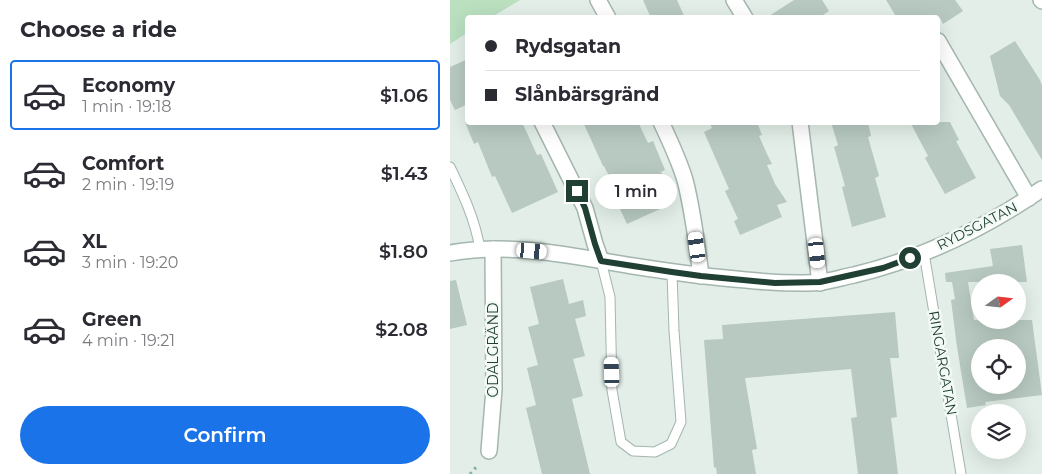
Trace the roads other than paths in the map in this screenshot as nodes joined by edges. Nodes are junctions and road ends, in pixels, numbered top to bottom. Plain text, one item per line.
1 (598, 0) edge
2 (734, 0) edge
3 (606, 15) edge
4 (743, 15) edge
5 (940, 44) edge
6 (544, 125) edge
7 (662, 125) edge
8 (800, 125) edge
9 (450, 167) edge
10 (1039, 191) edge
11 (486, 249) junction
12 (450, 253) edge
13 (924, 253) junction
14 (601, 261) junction
15 (672, 272) junction
16 (701, 276) junction
17 (820, 282) junction
18 (489, 451) dead end
19 (961, 474) edge

1 - 3 street
2 - 4 street
5 - 10 street, RYDSGATAN
6 - 14 street
7 - 16 street
8 - 17 street
9 - 11 lane
10 - 13 street, RYDSGATAN
11 - 12 street, RYDSGATAN
11 - 14 street, RYDSGATAN
11 - 18 street, ODALGRÄND
13 - 17 street, RYDSGATAN
13 - 19 lane, RINGARGATAN
14 - 15 street, RYDSGATAN
14 - 15 lane
15 - 16 street, RYDSGATAN
16 - 17 street, RYDSGATAN

